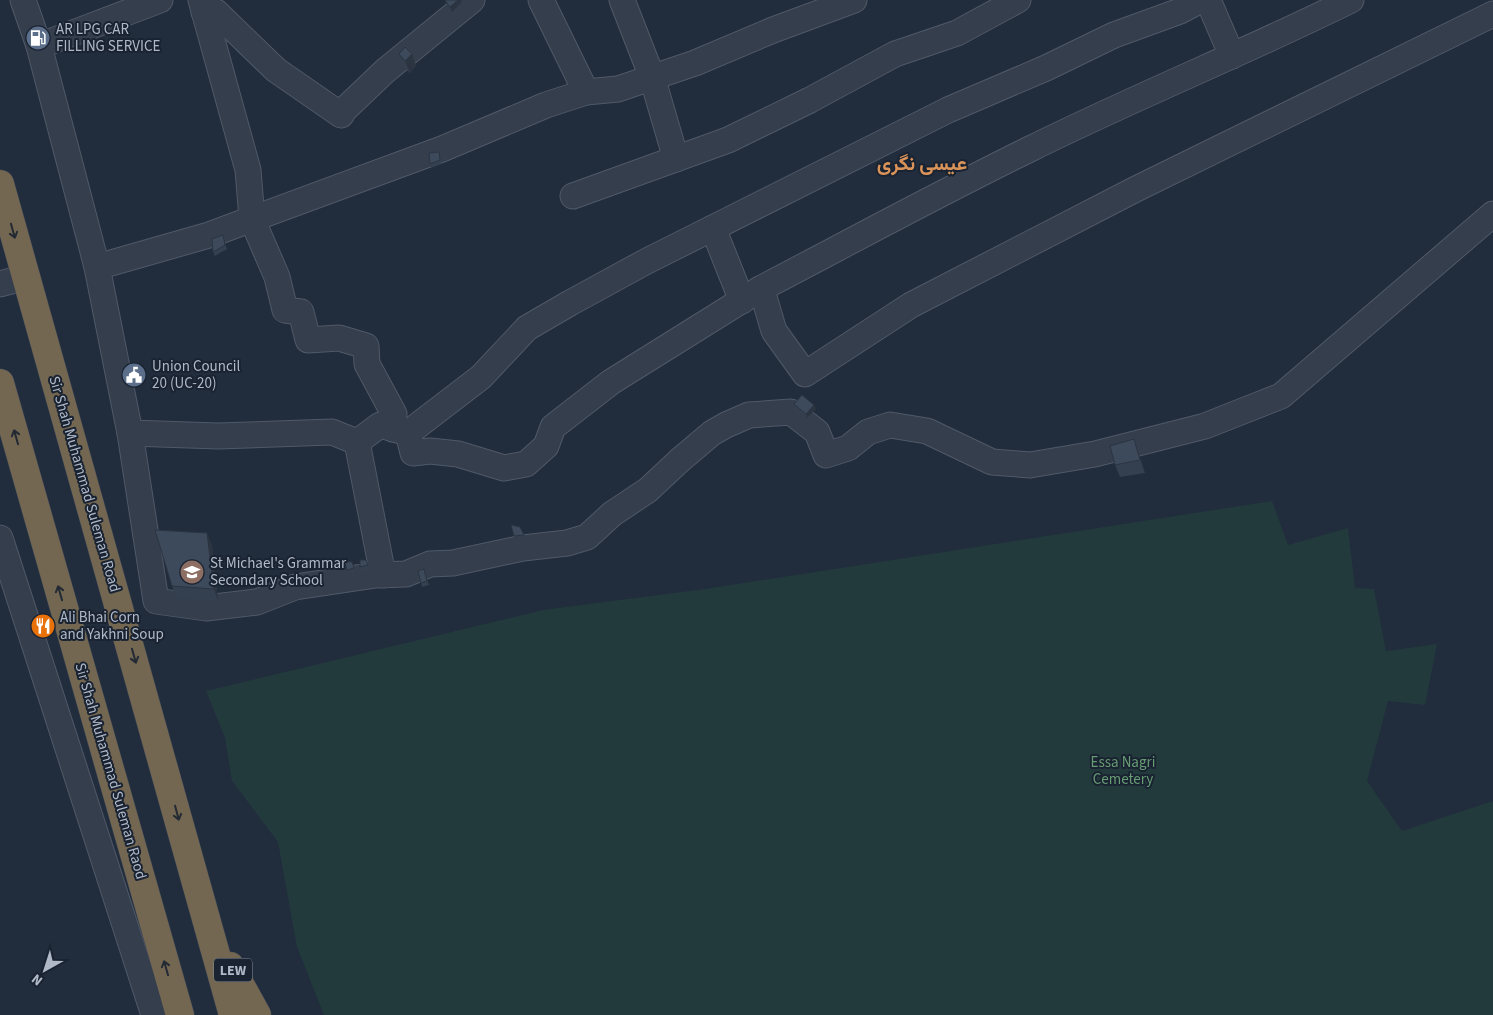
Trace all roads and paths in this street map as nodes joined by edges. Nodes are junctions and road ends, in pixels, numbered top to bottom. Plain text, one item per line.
1 (23, 0) edge
2 (160, 0) edge
3 (472, 0) edge
4 (541, 0) edge
5 (622, 0) edge
6 (854, 0) edge
7 (1018, 0) edge
8 (1202, 0) edge
9 (1208, 0) edge
10 (1351, 0) edge
11 (203, 6) edge
12 (1493, 14) edge
13 (39, 46) junction
14 (1232, 56) junction
15 (652, 77) junction
16 (586, 92) junction
17 (676, 159) junction
18 (0, 184) edge
19 (573, 196) dead end
20 (1493, 214) edge
21 (252, 219) junction
22 (713, 228) junction
23 (97, 267) junction
24 (26, 277) junction
25 (0, 284) edge
26 (751, 295) junction
27 (0, 383) edge
28 (401, 431) junction
29 (130, 433) junction
30 (357, 442) junction
31 (0, 538) edge
32 (383, 575) junction
33 (208, 925) junction
34 (154, 1015) edge
35 (180, 1015) edge
36 (233, 1015) edge
37 (257, 1015) edge

1 - 13 street
2 - 13 street
3 - 11 street
4 - 16 street
5 - 15 street
6 - 15 street
7 - 17 street
8 - 22 street
9 - 14 street
10 - 14 street
11 - 21 street
12 - 26 street
13 - 23 street
14 - 26 street
15 - 16 street
15 - 17 street
16 - 21 street
17 - 19 street
18 -> 24 highway, Sir Shah Muhammad Suleman Road
20 - 32 street
21 - 23 street
21 - 28 street
22 - 26 street
22 - 28 street
23 - 29 street
24 - 25 street
24 -> 33 highway, Sir Shah Muhammad Suleman Road
26 - 28 street
35 -> 27 highway, Sir Shah Muhammad Suleman Raod
28 - 30 street
29 - 30 street
29 - 32 street
30 - 32 street
31 - 34 street
33 - 36 highway, Sir Shah Muhammad Suleman Road
33 - 37 highway, LEW

